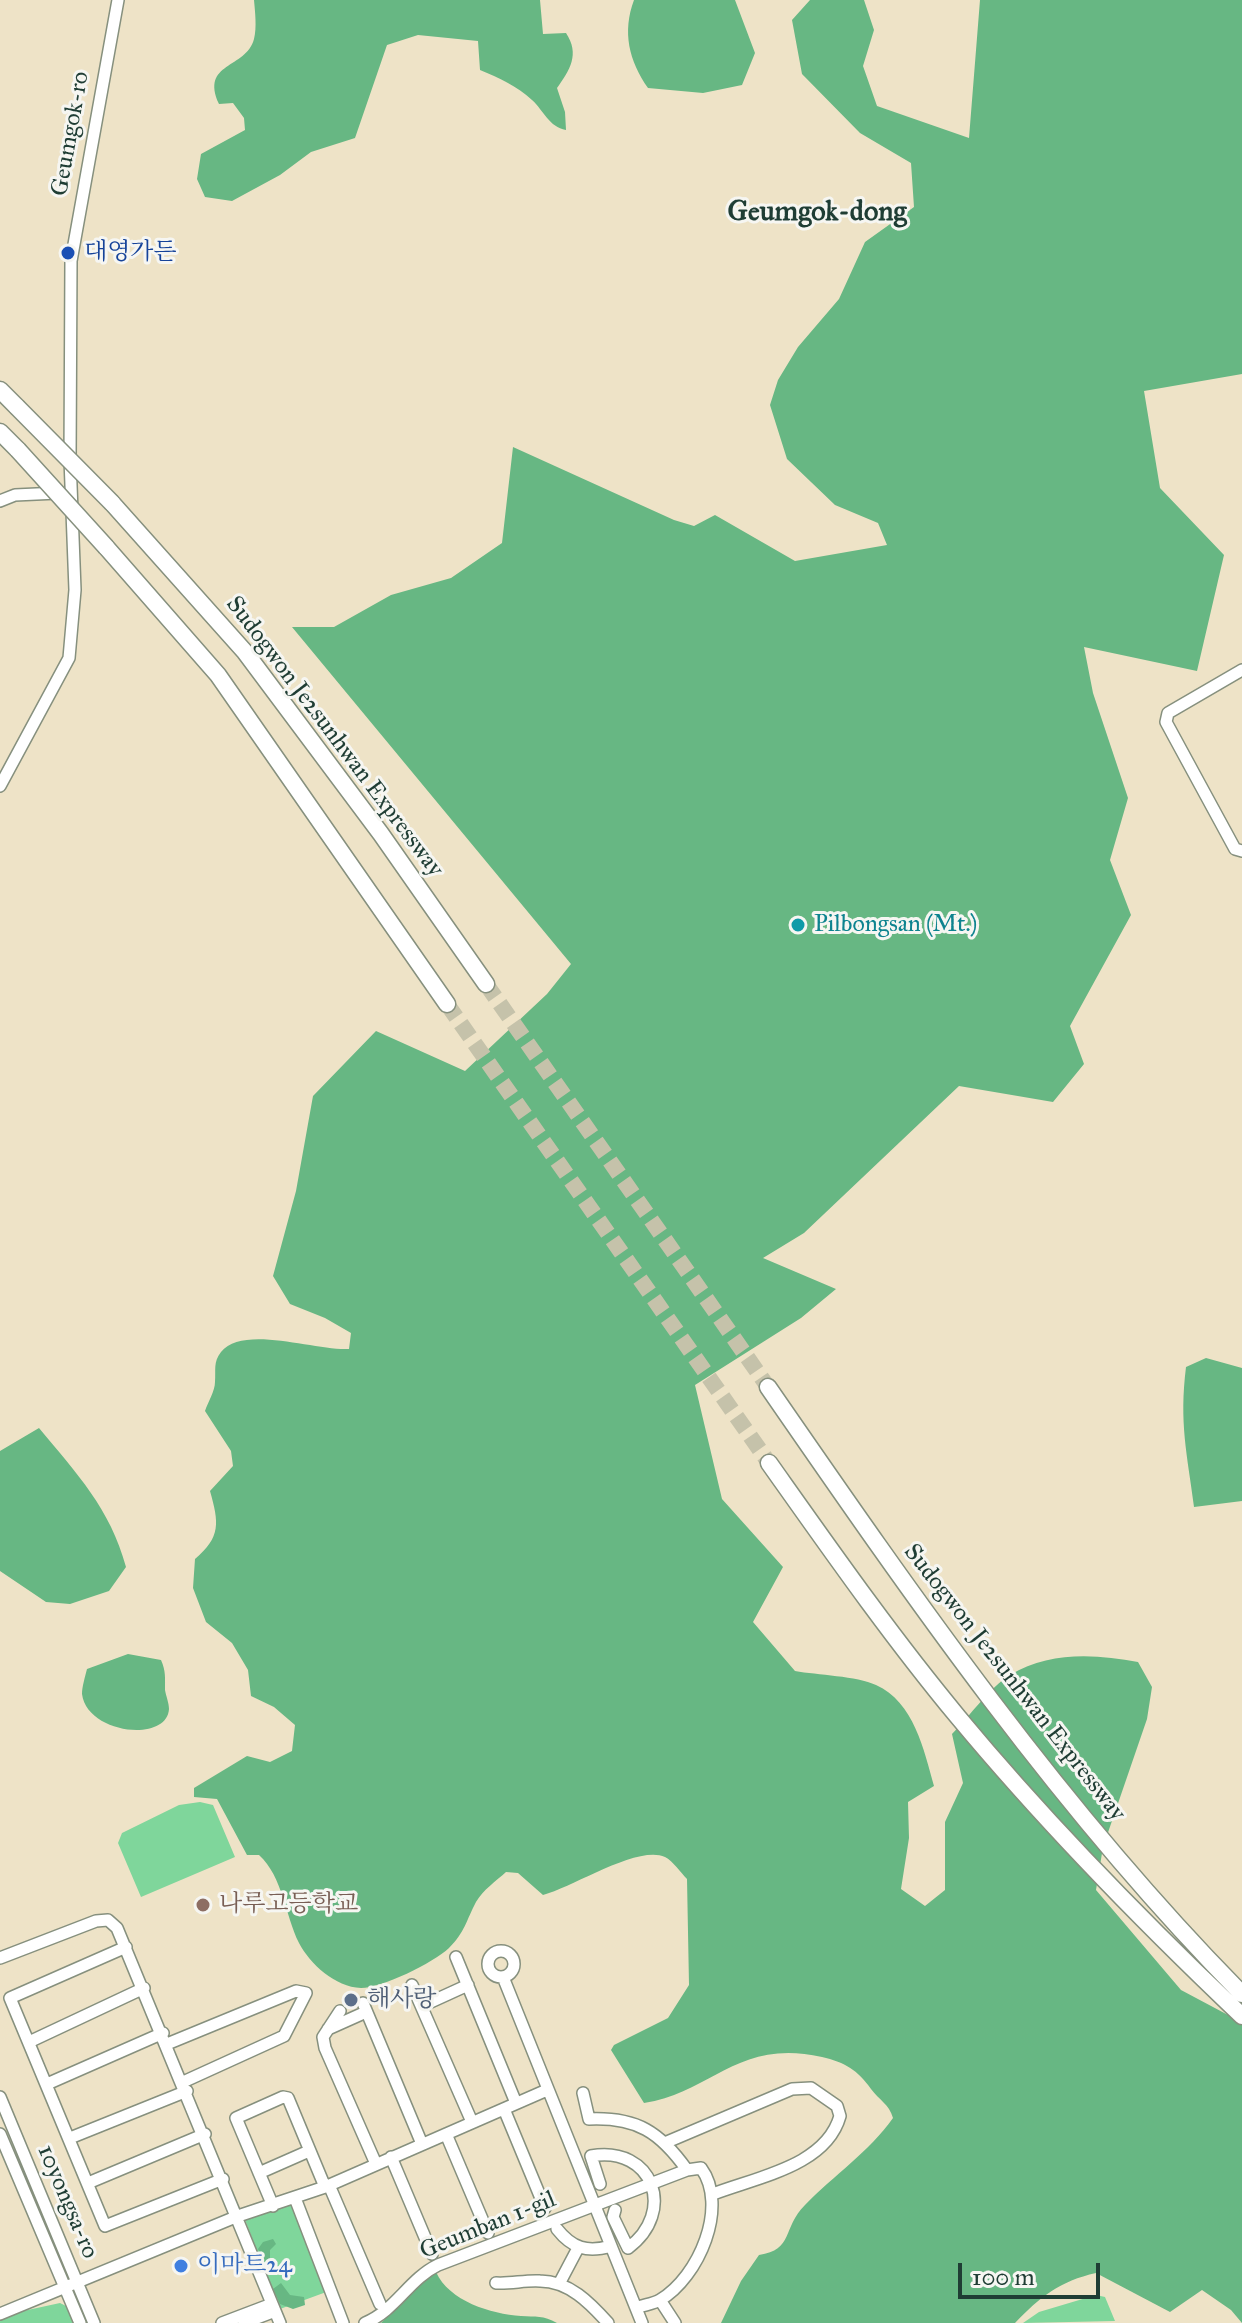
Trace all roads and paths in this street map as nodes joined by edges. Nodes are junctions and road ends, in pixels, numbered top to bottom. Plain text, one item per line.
1 (118, 0) edge
2 (0, 390) edge
3 (0, 432) edge
4 (0, 486) edge
5 (71, 492) junction
6 (5, 499) edge
7 (1242, 670) edge
8 (0, 786) edge
9 (1242, 851) edge
10 (486, 984) tunnel mouth
11 (447, 1004) tunnel mouth
12 (768, 1387) tunnel mouth
13 (769, 1463) tunnel mouth
14 (126, 1947) junction
15 (456, 1957) dead end
16 (0, 1958) edge
17 (503, 1977) dead end
18 (412, 1985) dead end
19 (468, 1985) junction
20 (144, 1988) junction
21 (1242, 1994) edge
22 (422, 2006) junction
23 (340, 2011) dead end
24 (1242, 2016) edge
25 (328, 2029) junction
26 (165, 2039) junction
27 (29, 2042) junction
28 (47, 2084) junction
29 (185, 2086) junction
30 (547, 2090) junction
31 (583, 2093) dead end
32 (0, 2097) edge
33 (510, 2106) junction
34 (472, 2122) junction
35 (0, 2134) edge
36 (205, 2134) junction
37 (446, 2134) junction
38 (70, 2138) junction
39 (667, 2142) junction
40 (422, 2144) junction
41 (309, 2151) junction
42 (391, 2157) junction
43 (376, 2164) junction
44 (687, 2170) junction
45 (259, 2173) junction
46 (223, 2179) junction
47 (88, 2183) junction
48 (600, 2184) dead end
49 (653, 2184) junction
50 (327, 2186) junction
51 (713, 2194) junction
52 (295, 2198) junction
53 (273, 2206) junction
54 (595, 2206) junction
55 (545, 2208) dead end
56 (615, 2210) dead end
57 (238, 2216) junction
58 (557, 2229) dead end
59 (488, 2233) dead end
60 (611, 2246) junction
61 (578, 2248) junction
62 (432, 2254) dead end
63 (77, 2282) junction
64 (496, 2283) dead end
65 (559, 2284) junction
66 (65, 2287) junction
67 (660, 2300) junction
68 (380, 2304) dead end
69 (636, 2308) junction
70 (276, 2313) edge
71 (0, 2314) edge
72 (240, 2321) edge
73 (80, 2323) edge
74 (94, 2323) edge
75 (222, 2323) edge
76 (343, 2323) edge
77 (365, 2323) edge
78 (608, 2323) edge
79 (642, 2323) edge
80 (675, 2323) edge

1 - 5 street, Geumgok-ro
2 - 10 highway, Sudogwon Je2sunhwan Expressway, bridge
3 - 11 highway, bridge
4 - 6 street
5 - 6 street
5 - 8 street, Geumgok-ro
7 - 9 street
12 - 21 highway, Sudogwon Je2sunhwan Expressway
13 - 24 highway
14 - 16 street
14 - 20 street
14 - 27 street
15 - 19 street
17 - 30 street, Geumban 1-gil
18 - 22 street
19 - 22 street
19 - 33 street
20 - 26 street
20 - 27 street
22 - 34 street
23 - 25 street
25 - 40 street
25 - 43 street
26 - 28 street
26 - 29 street
26 - 29 street
27 - 28 street
28 - 38 street
29 - 36 street
29 - 38 street
30 - 33 street
30 - 54 street, Geumban 1-gil
31 - 39 street
32 - 63 street, 10yongsa-ro
33 - 34 street
33 - 55 street
34 - 37 street
35 - 66 street, 10yongsa-ro
36 - 46 street
36 - 47 street
37 - 40 street
37 - 59 street
38 - 47 street
39 - 44 street
39 - 51 street
40 - 42 street
41 - 45 street
41 - 45 street
41 - 50 street
42 - 43 street
42 - 62 street, Geumban 1-gil
43 - 50 street
44 - 49 street
44 - 51 street
45 - 53 street
46 - 47 street
46 - 57 street
48 - 49 street
49 - 54 street
49 - 56 street
50 - 52 street
50 - 68 street
51 - 67 street
52 - 53 street
52 - 76 street
53 - 57 street
54 - 60 street, Geumban 1-gil
54 - 77 street, Geumban 1-gil
57 - 63 street
57 - 70 street
58 - 61 street
60 - 61 street
60 - 69 street, Geumban 1-gil
61 - 65 street
63 - 66 street
63 - 74 street, 10yongsa-ro
64 - 65 street
65 - 78 street
66 - 71 street
66 - 73 street, 10yongsa-ro
67 - 69 street
67 - 80 street
69 - 79 street, Geumban 1-gil
70 - 72 street
72 - 75 street

